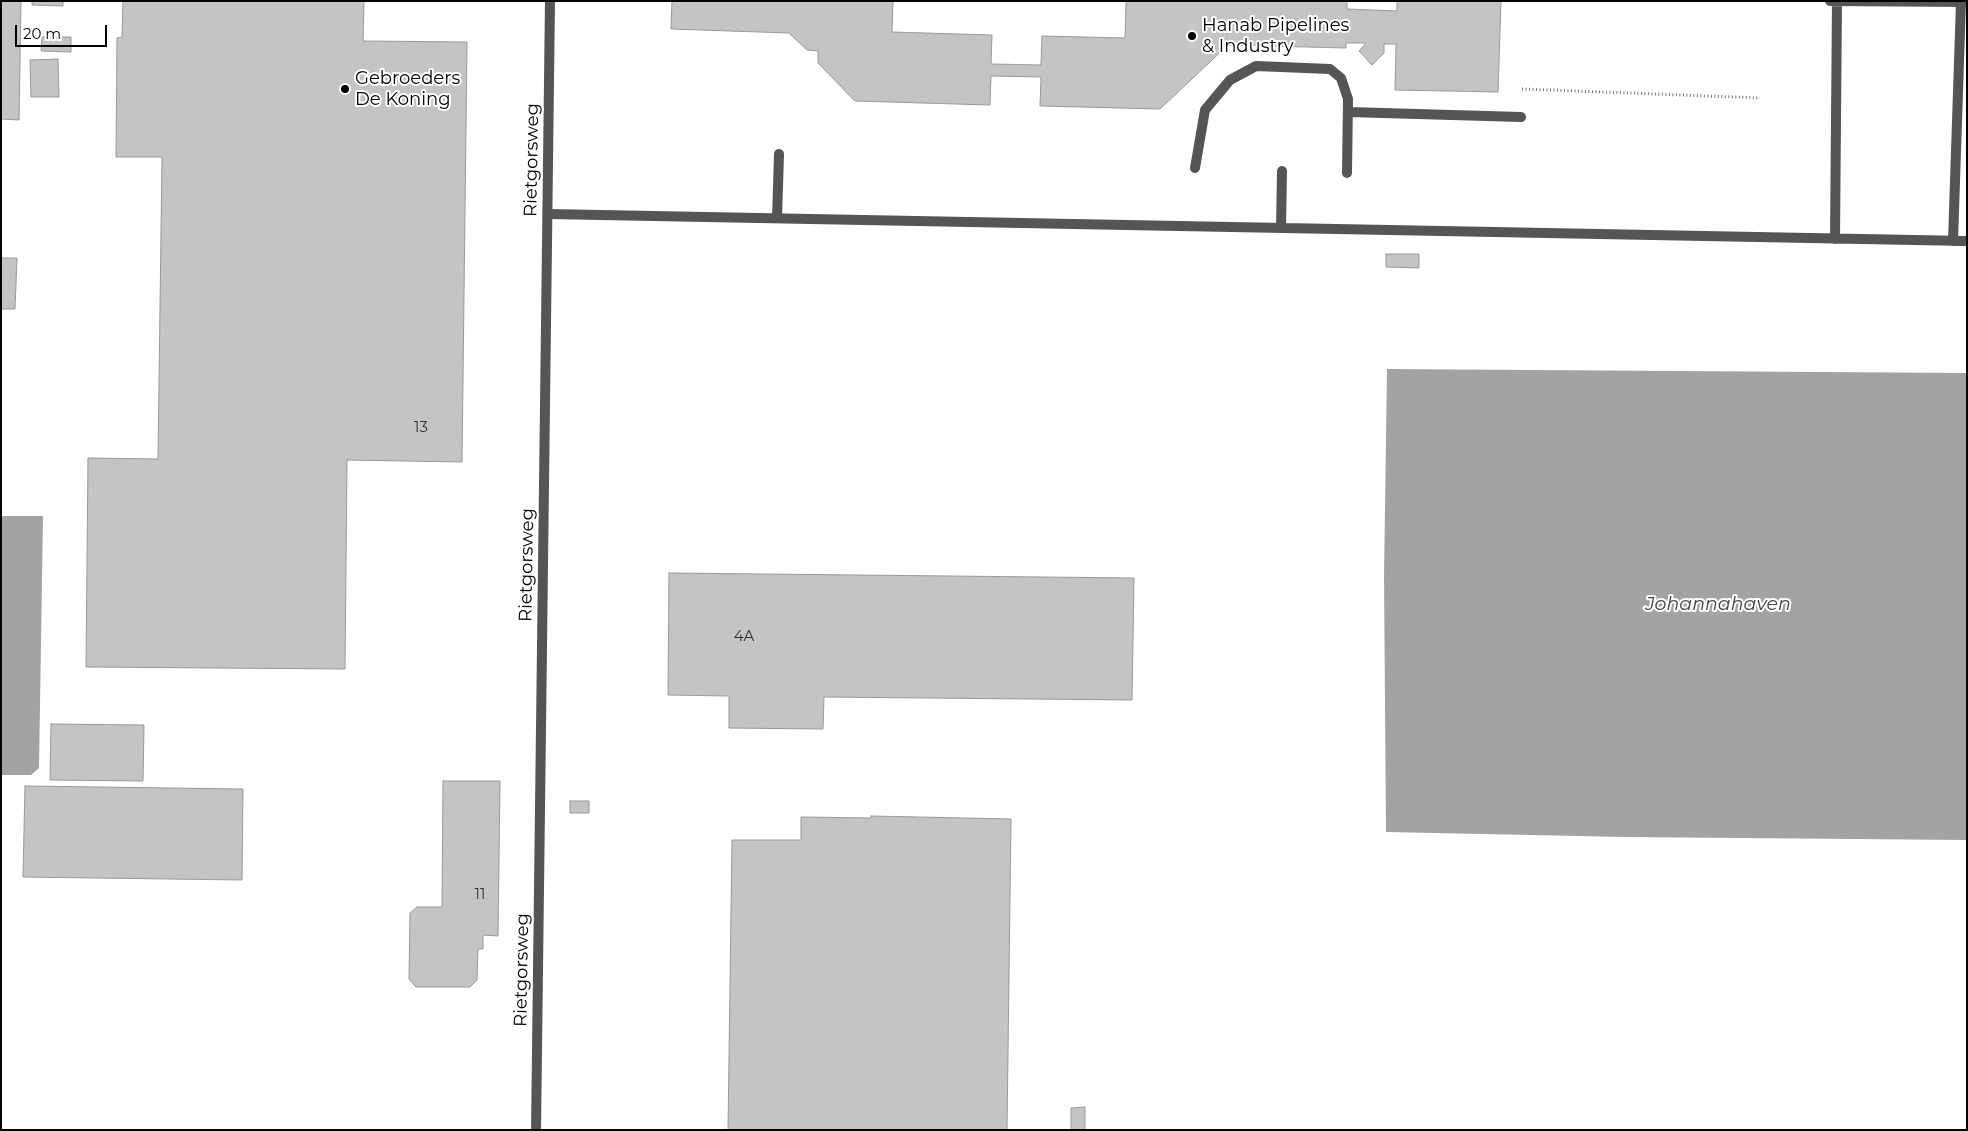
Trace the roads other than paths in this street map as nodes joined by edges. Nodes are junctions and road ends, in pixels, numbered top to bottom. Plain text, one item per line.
1 (550, 1) edge
2 (1830, 1) edge
3 (1837, 1) edge
4 (1964, 2) edge
5 (1348, 112) junction
6 (1521, 117) dead end
7 (779, 154) dead end
8 (1195, 168) dead end
9 (1282, 171) dead end
10 (1347, 173) dead end
11 (548, 214) junction
12 (777, 218) junction
13 (1281, 228) junction
14 (1835, 238) junction
15 (1953, 241) junction
16 (1967, 241) edge
17 (536, 1130) edge

1 - 11 street, Rietgorsweg
2 - 3 street
3 - 4 street
3 - 14 street
4 - 15 street
5 - 6 street
5 - 8 street
5 - 10 street
7 - 12 street
9 - 13 street
11 - 12 street
11 - 17 street, Rietgorsweg
12 - 13 street
13 - 14 street
14 - 15 street
15 - 16 street

